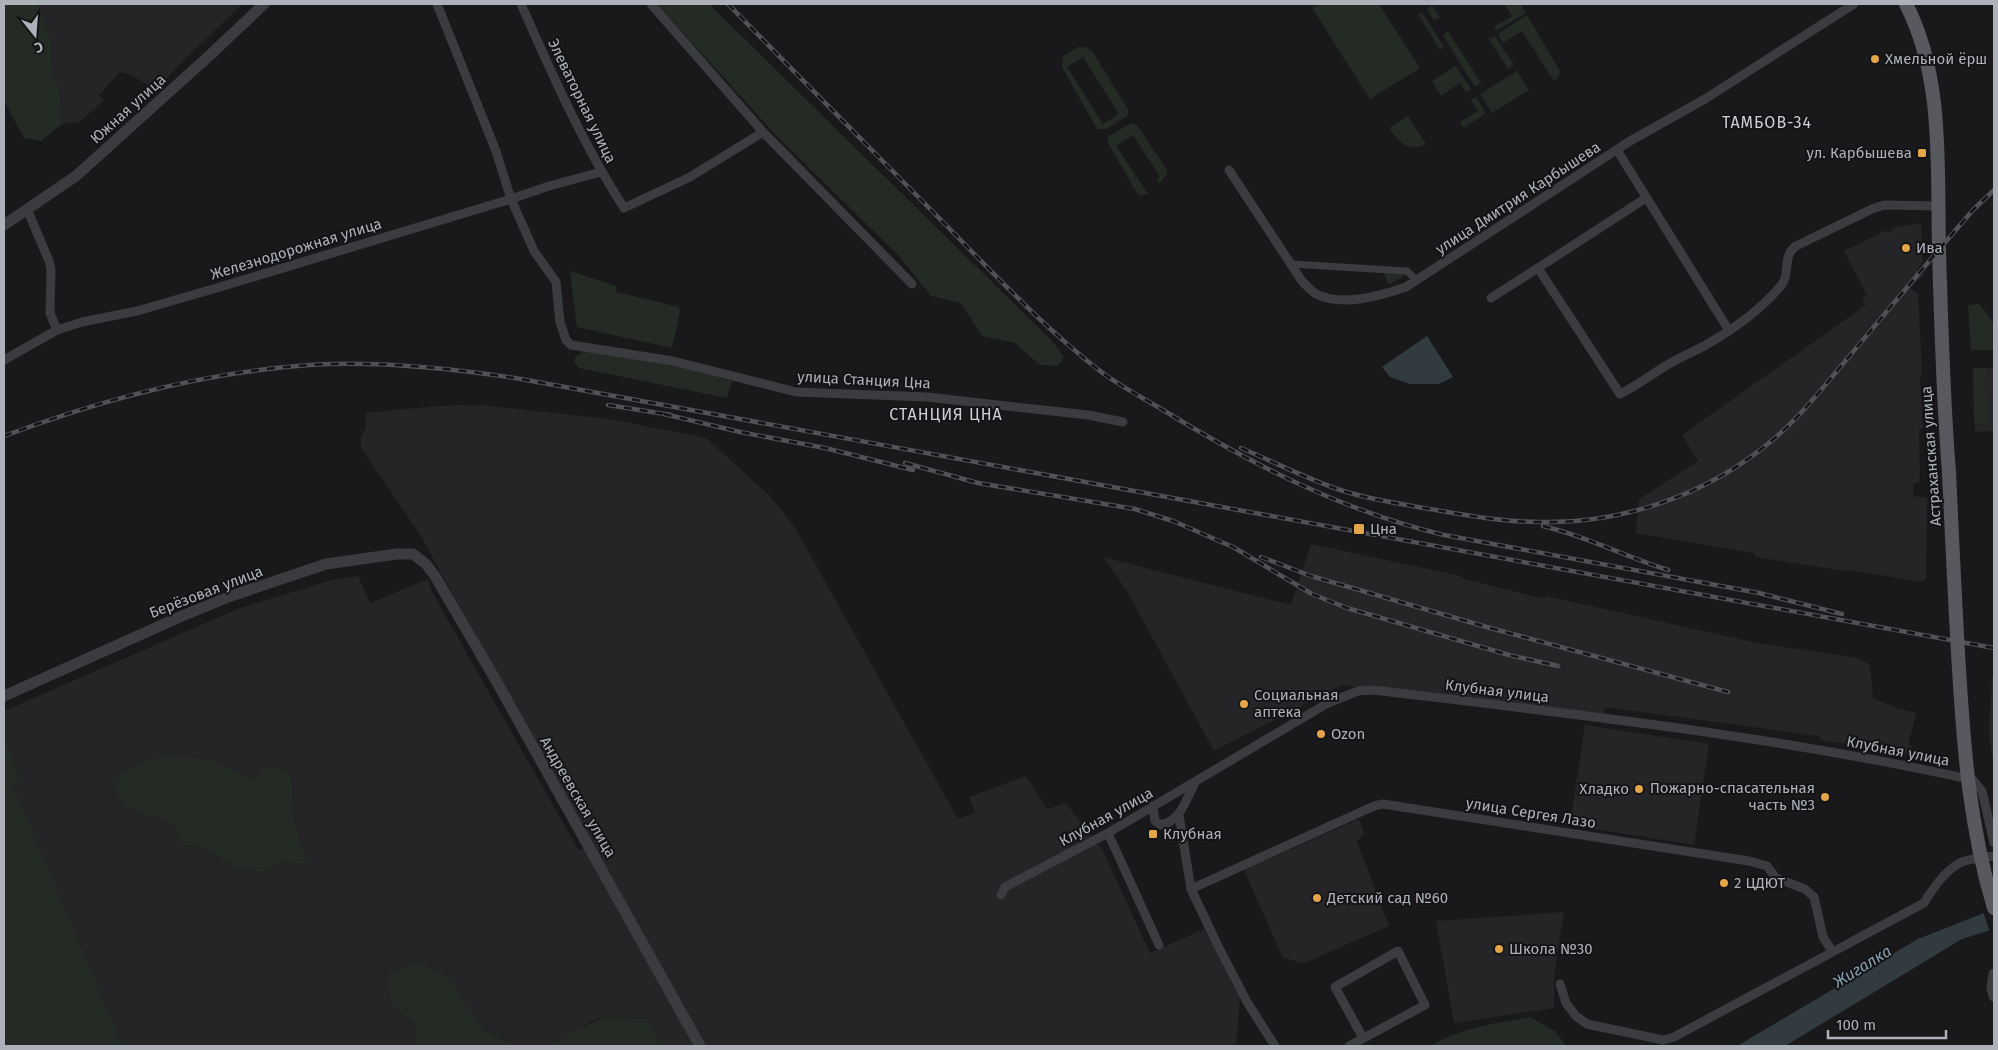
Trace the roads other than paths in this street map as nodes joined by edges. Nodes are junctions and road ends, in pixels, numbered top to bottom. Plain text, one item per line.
1 (264, 4) edge
2 (437, 4) edge
3 (521, 4) edge
4 (651, 4) edge
5 (1854, 4) edge
6 (1906, 4) edge
7 (763, 132) junction
8 (1616, 150) junction
9 (1229, 170) dead end
10 (601, 172) junction
11 (1646, 198) junction
12 (511, 200) junction
13 (1938, 206) junction
14 (27, 209) junction
15 (4, 225) edge
16 (1291, 264) junction
17 (1538, 268) junction
18 (1416, 280) junction
19 (912, 284) dead end
20 (1491, 298) dead end
21 (1728, 329) junction
22 (57, 330) junction
23 (4, 360) edge
24 (1123, 422) dead end
25 (426, 564) joint
26 (4, 696) edge
27 (1196, 781) junction
28 (1154, 806) junction
29 (1178, 815) junction
30 (1108, 834) junction
31 (1994, 843) edge
32 (1994, 856) edge
33 (1191, 889) junction
34 (1001, 894) dead end
35 (1994, 908) edge
36 (1159, 945) dead end
37 (1832, 951) junction
38 (1994, 974) edge
39 (1560, 984) dead end
40 (1994, 996) edge
41 (1363, 1038) junction
42 (700, 1046) edge
43 (1275, 1046) edge
44 (1349, 1046) edge

1 - 14 street, Южная улица
2 - 12 street
3 - 10 street, Элеваторная улица
4 - 7 street
5 - 8 street, улица Дмитрия Карбышева
6 - 13 main road, Астраханская улица
7 - 10 street, Элеваторная улица
7 - 19 street
8 - 11 street
8 - 18 street, улица Дмитрия Карбышева
9 - 16 street, улица Дмитрия Карбышева
10 - 12 street, Железнодорожная улица
11 - 17 street
11 - 21 street
12 - 22 street, Железнодорожная улица
12 - 24 street, улица Станция Цна
13 - 21 street
13 - 35 main road, Астраханская улица, bridge
14 - 15 street, Южная улица
14 - 22 street
16 - 18 street
16 - 18 street, улица Дмитрия Карбышева
17 - 20 street
17 - 21 street
22 - 23 street, Железнодорожная улица
25 - 26 street, Берёзовая улица
25 - 42 street, Андреевская улица
27 - 28 street, Клубная улица
27 - 29 street
27 - 31 street, Клубная улица
28 - 29 street
28 - 30 street, Клубная улица
29 - 33 street
30 - 34 street, Клубная улица
30 - 36 street
32 - 37 street
33 - 37 street, улица Сергея Лазо
33 - 43 street
37 - 39 street
38 - 40 street
41 - 41 street
41 - 44 street

